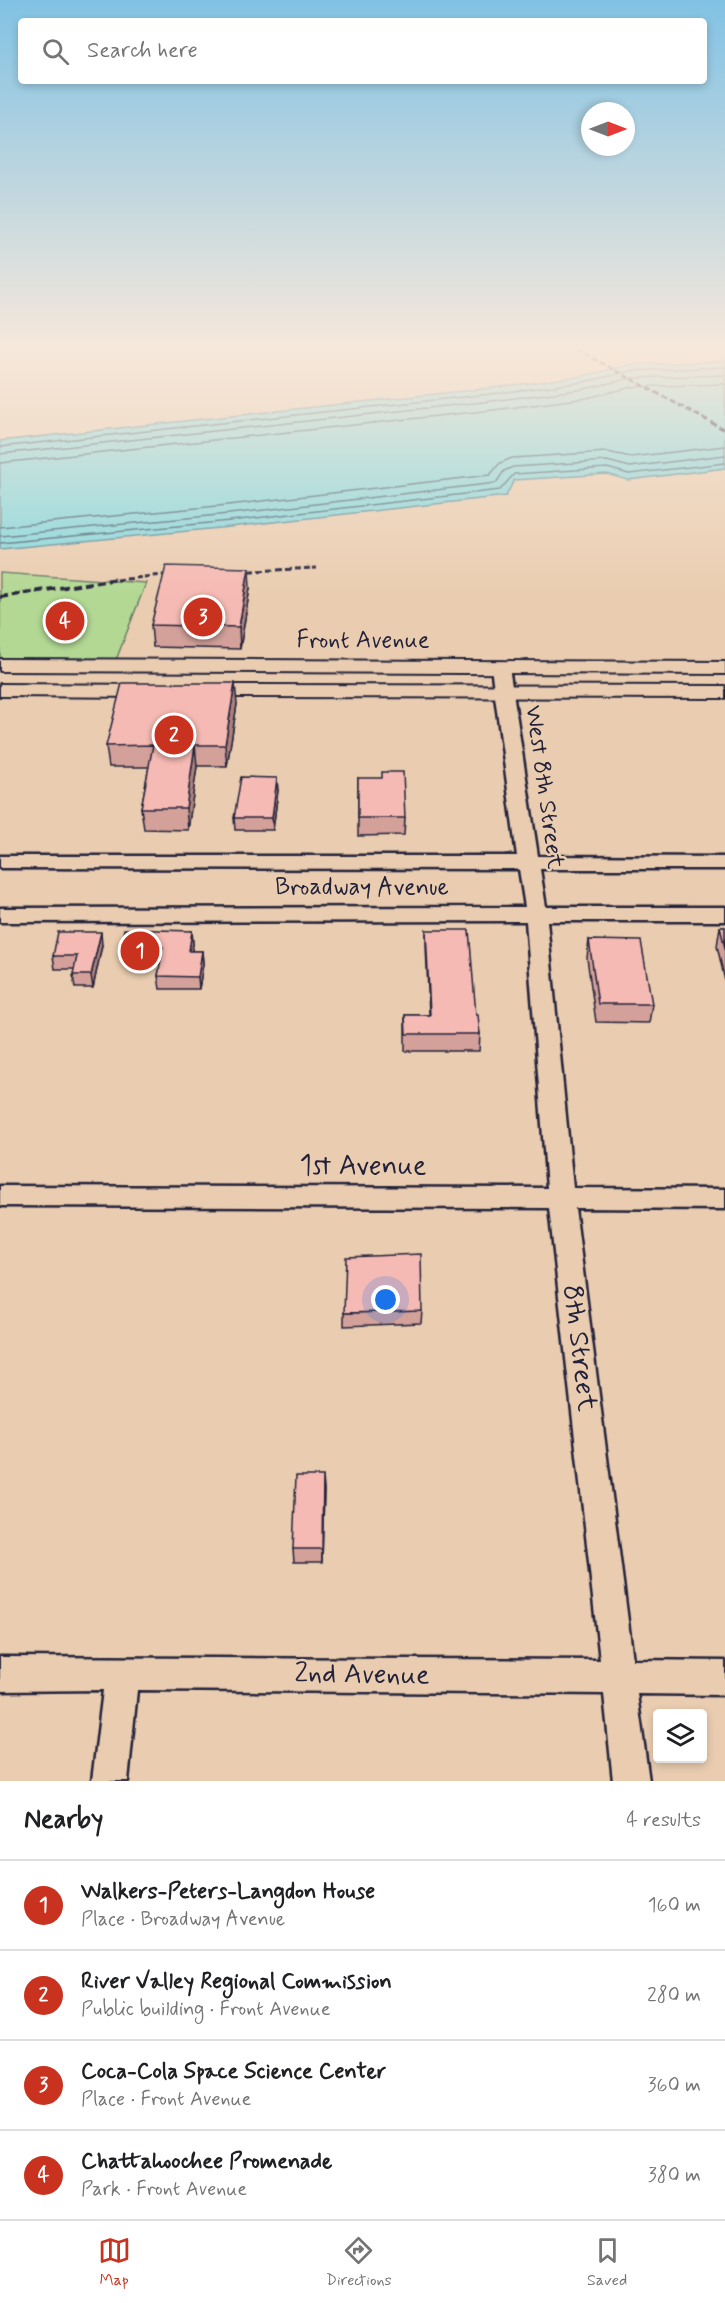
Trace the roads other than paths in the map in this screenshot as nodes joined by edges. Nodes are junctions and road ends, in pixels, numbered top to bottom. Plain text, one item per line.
1 (0, 665) edge
2 (500, 667) junction
3 (725, 668) edge
4 (0, 690) edge
5 (506, 692) junction
6 (725, 692) edge
7 (0, 862) edge
8 (529, 863) junction
9 (725, 863) edge
10 (536, 913) junction
11 (725, 914) edge
12 (0, 915) edge
13 (0, 1196) edge
14 (561, 1199) junction
15 (725, 1199) edge
16 (122, 1673) junction
17 (0, 1674) edge
18 (620, 1677) junction
19 (725, 1678) edge
20 (110, 1781) edge
21 (632, 1781) edge

1 - 2 street, Front Avenue
2 - 3 street, Front Avenue
2 - 5 street, West 8th Street
4 - 5 street
5 - 6 street
5 - 8 street, West 8th Street
7 - 8 street, Broadway Avenue
8 - 9 street, Broadway Avenue
8 - 10 street, West 8th Street
10 - 11 street, Broadway Avenue
10 - 12 street, Broadway Avenue
10 - 14 street, 8th Street
13 - 14 street, 1st Avenue
14 - 15 street, 1st Avenue
14 - 18 street, 8th Street
16 - 17 street, 2nd Avenue
16 - 18 street, 2nd Avenue
16 - 20 street
18 - 19 street, 2nd Avenue
18 - 21 street, 8th Street

